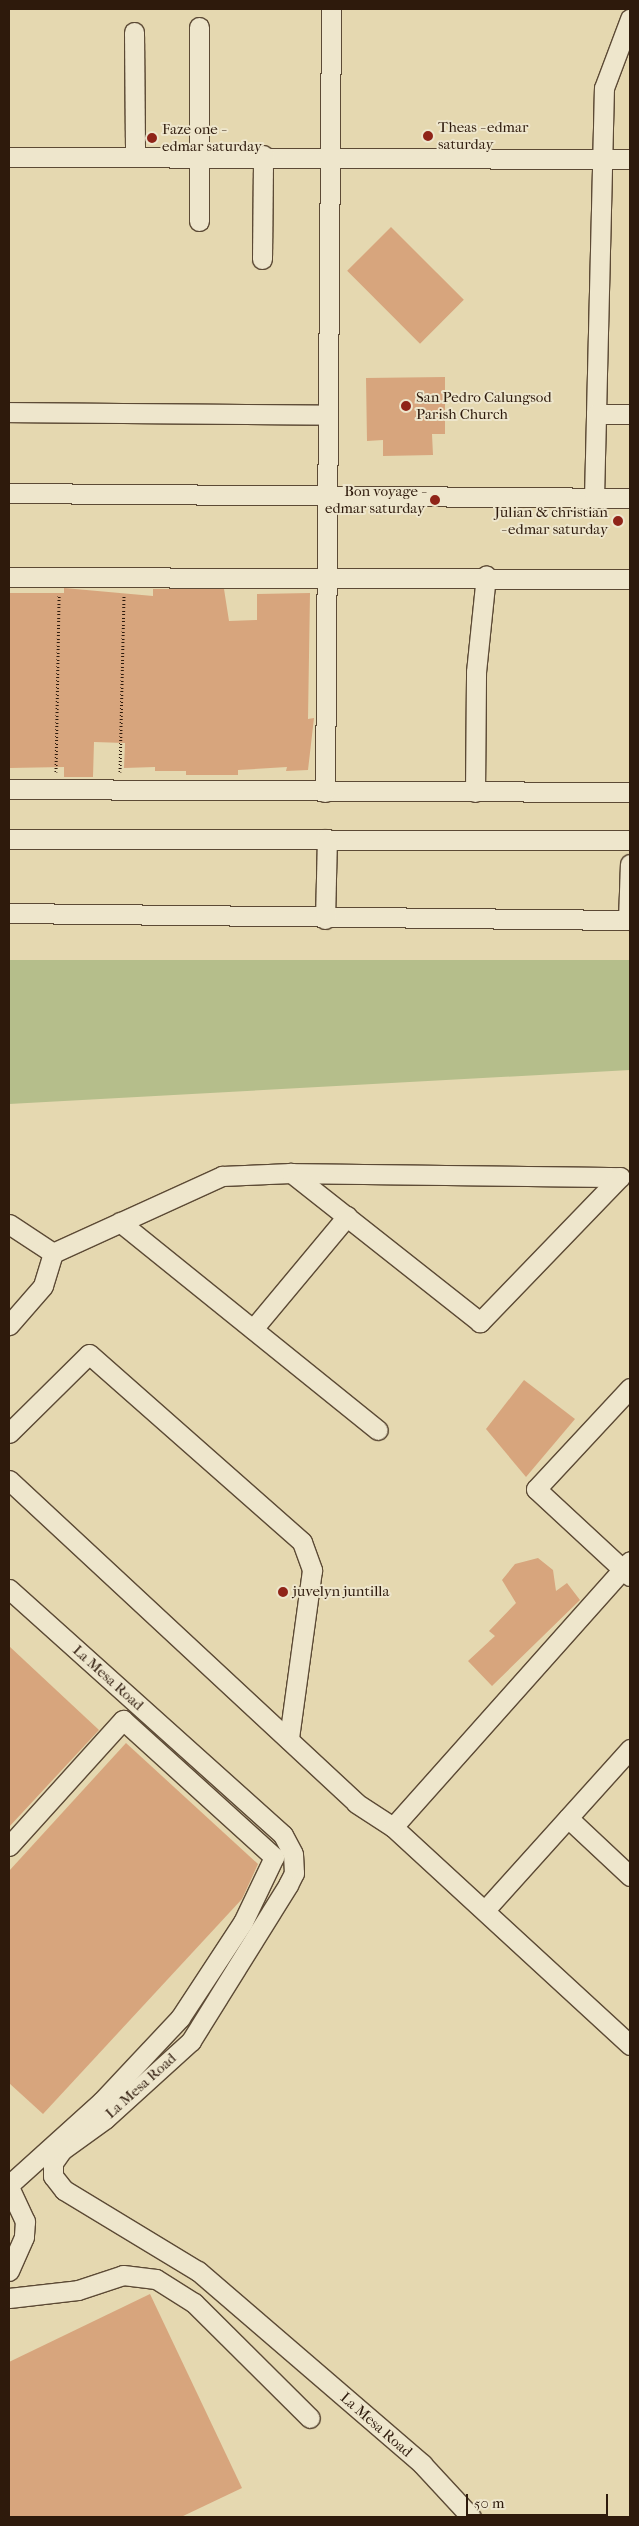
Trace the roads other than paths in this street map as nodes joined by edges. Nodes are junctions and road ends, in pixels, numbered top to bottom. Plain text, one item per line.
1 (331, 9) edge
2 (630, 19) edge
3 (199, 27) dead end
4 (134, 32) dead end
5 (263, 156) junction
6 (329, 156) junction
7 (9, 157) edge
8 (135, 157) junction
9 (196, 158) junction
10 (600, 159) junction
11 (630, 159) edge
12 (199, 221) dead end
13 (262, 259) dead end
14 (9, 412) edge
15 (596, 414) junction
16 (630, 414) edge
17 (328, 415) junction
18 (9, 493) edge
19 (327, 495) junction
20 (594, 498) junction
21 (630, 498) edge
22 (486, 576) junction
23 (9, 577) edge
24 (326, 579) junction
25 (630, 579) edge
26 (9, 790) edge
27 (325, 792) junction
28 (475, 792) junction
29 (630, 792) edge
30 (9, 839) edge
31 (327, 840) junction
32 (630, 840) edge
33 (630, 864) edge
34 (9, 913) edge
35 (325, 919) junction
36 (629, 920) edge
37 (291, 1173) junction
38 (347, 1216) junction
39 (120, 1222) junction
40 (9, 1224) edge
41 (53, 1253) junction
42 (9, 1325) edge
43 (252, 1329) junction
44 (630, 1388) edge
45 (378, 1430) dead end
46 (9, 1433) edge
47 (9, 1480) edge
48 (628, 1569) edge
49 (9, 1589) edge
50 (289, 1739) junction
51 (630, 1749) edge
52 (568, 1818) junction
53 (393, 1827) junction
54 (9, 1846) edge
55 (630, 1876) edge
56 (485, 1910) junction
57 (630, 2045) edge
58 (9, 2186) edge
59 (9, 2270) edge
60 (9, 2298) edge
61 (310, 2418) dead end
62 (472, 2517) edge

1 - 6 street
2 - 10 street
3 - 9 street
4 - 8 street
5 - 6 street
5 - 9 street
5 - 13 street
6 - 10 street
6 - 17 street
7 - 8 street
8 - 9 street
9 - 12 street
10 - 11 street
10 - 15 street
14 - 17 street
15 - 16 street
15 - 20 street
17 - 19 street
18 - 19 street
19 - 20 street
19 - 24 street
20 - 21 street
22 - 24 street
22 - 25 street
22 - 28 street
23 - 24 street
24 - 27 street
26 - 27 street
27 - 28 street
28 - 29 street
30 - 31 street
31 - 32 street
31 - 35 street
33 - 36 street
34 - 35 street
35 - 36 street
37 - 38 street
37 - 38 street
37 - 39 street
38 - 43 street
39 - 41 street
39 - 43 street
40 - 41 street
41 - 42 street
43 - 45 street
44 - 48 street
46 - 50 street
47 - 50 street
48 - 53 street
49 - 62 street, La Mesa Road
50 - 53 street
51 - 52 street
52 - 55 street
52 - 56 street
53 - 56 street
54 - 58 street
56 - 57 street
58 - 59 street
60 - 61 street

